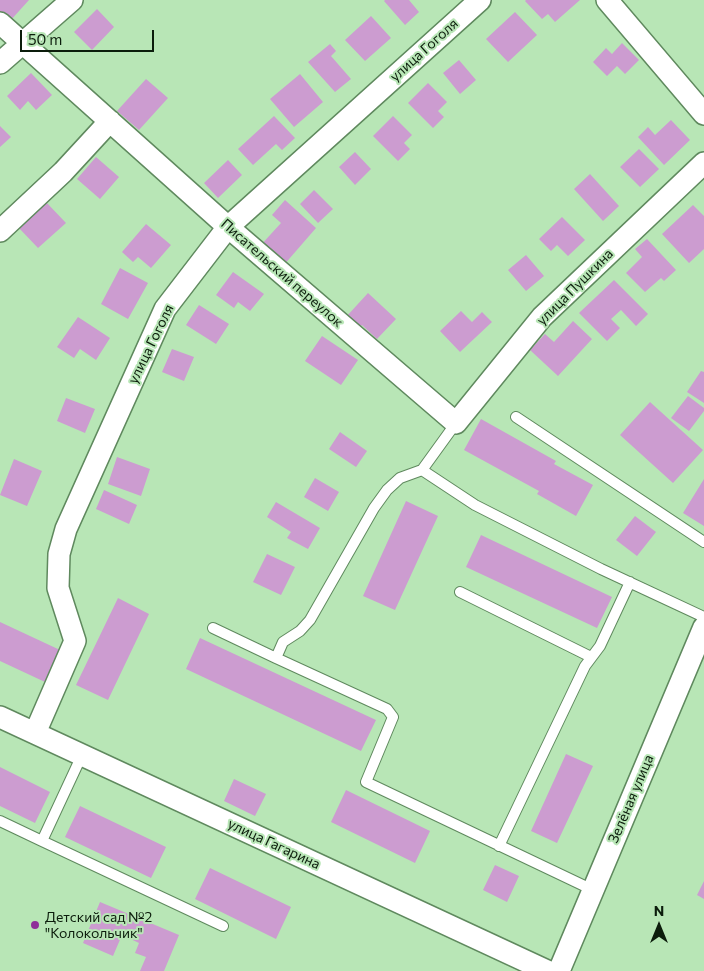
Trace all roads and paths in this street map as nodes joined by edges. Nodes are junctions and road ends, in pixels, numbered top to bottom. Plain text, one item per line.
1 (72, 0) edge
2 (480, 0) edge
3 (607, 0) edge
4 (0, 24) edge
5 (23, 43) junction
6 (0, 63) edge
7 (704, 114) edge
8 (110, 121) junction
9 (704, 163) edge
10 (228, 227) junction
11 (0, 231) edge
12 (516, 417) dead end
13 (456, 422) junction
14 (422, 470) junction
15 (704, 542) edge
16 (630, 582) junction
17 (460, 592) dead end
18 (704, 617) edge
19 (704, 627) edge
20 (213, 628) dead end
21 (592, 657) junction
22 (276, 658) junction
23 (0, 717) edge
24 (35, 733) junction
25 (82, 755) junction
26 (0, 821) edge
27 (42, 841) junction
28 (499, 846) junction
29 (593, 890) junction
30 (223, 926) dead end
31 (547, 971) edge
32 (559, 971) edge

1 - 5 street
2 - 10 street, улица Гоголя
3 - 7 street
4 - 5 street, Писательский переулок
5 - 6 street
5 - 8 street, Писательский переулок
8 - 10 street, Писательский переулок
8 - 11 street
9 - 13 street, улица Пушкина
10 - 13 street, Писательский переулок
10 - 24 street, улица Гоголя
12 - 15 lane
13 - 14 lane
14 - 16 lane
14 - 22 lane
16 - 18 lane
16 - 21 lane
17 - 21 lane
19 - 29 street, Зелёная улица
20 - 22 lane
21 - 28 lane
22 - 28 lane
23 - 24 street, улица Гагарина
24 - 25 street, улица Гагарина
25 - 27 lane
25 - 31 street, улица Гагарина
26 - 27 lane
27 - 30 lane
28 - 29 lane
29 - 32 street, Зелёная улица

